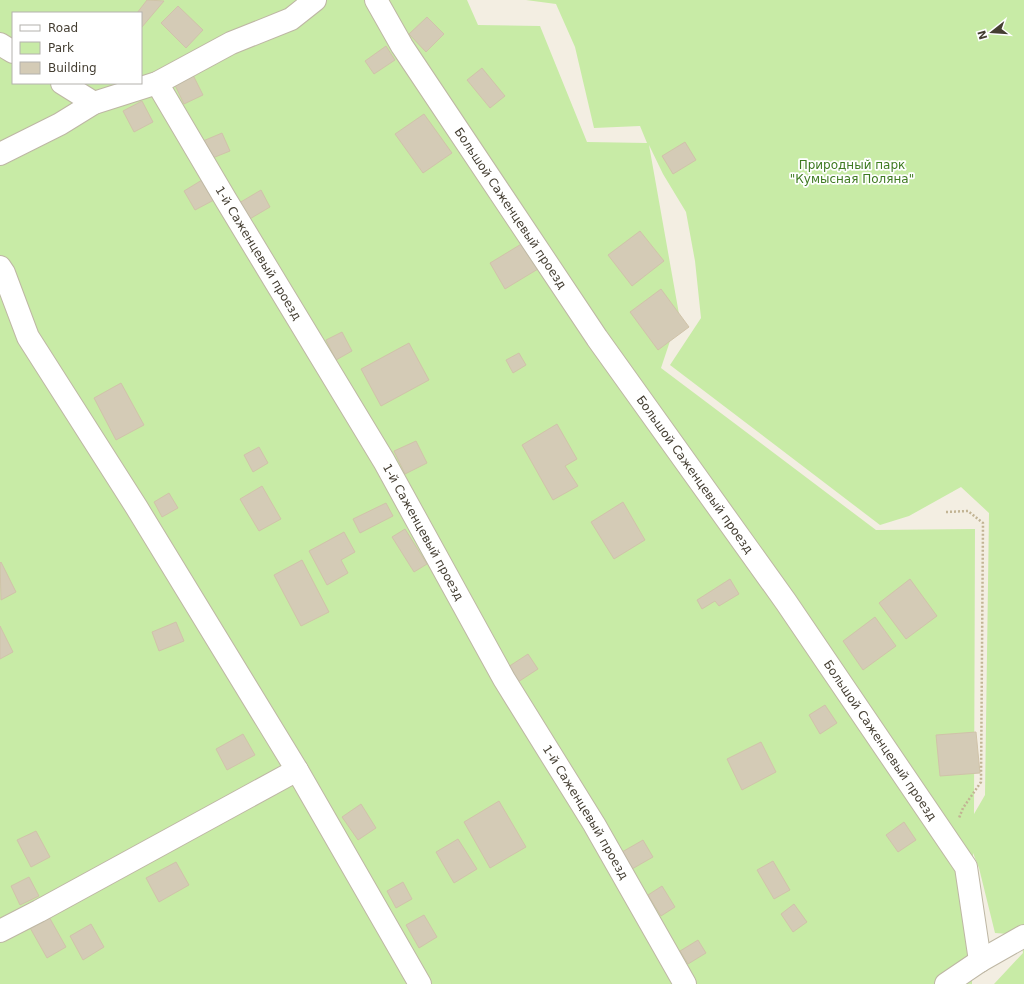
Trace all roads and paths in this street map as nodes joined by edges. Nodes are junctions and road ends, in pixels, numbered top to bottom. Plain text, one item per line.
1 (315, 0) edge
2 (376, 0) edge
3 (0, 44) edge
4 (12, 51) edge
5 (157, 83) junction
6 (64, 84) edge
7 (94, 103) junction
8 (0, 154) edge
9 (0, 267) edge
10 (946, 512) dead end
11 (297, 770) junction
12 (949, 843) junction
13 (0, 931) edge
14 (1024, 936) edge
15 (980, 960) junction
16 (420, 984) edge
17 (685, 984) edge
18 (946, 984) edge

1 - 5 street
2 - 12 street, Большой Саженцевый проезд
3 - 4 street
5 - 7 street
5 - 17 street, 1-й Саженцевый проезд
6 - 7 street
7 - 8 street
9 - 11 street
10 - 12 path
11 - 13 street
11 - 16 street
12 - 15 street, Большой Саженцевый проезд
14 - 15 street
15 - 18 street

